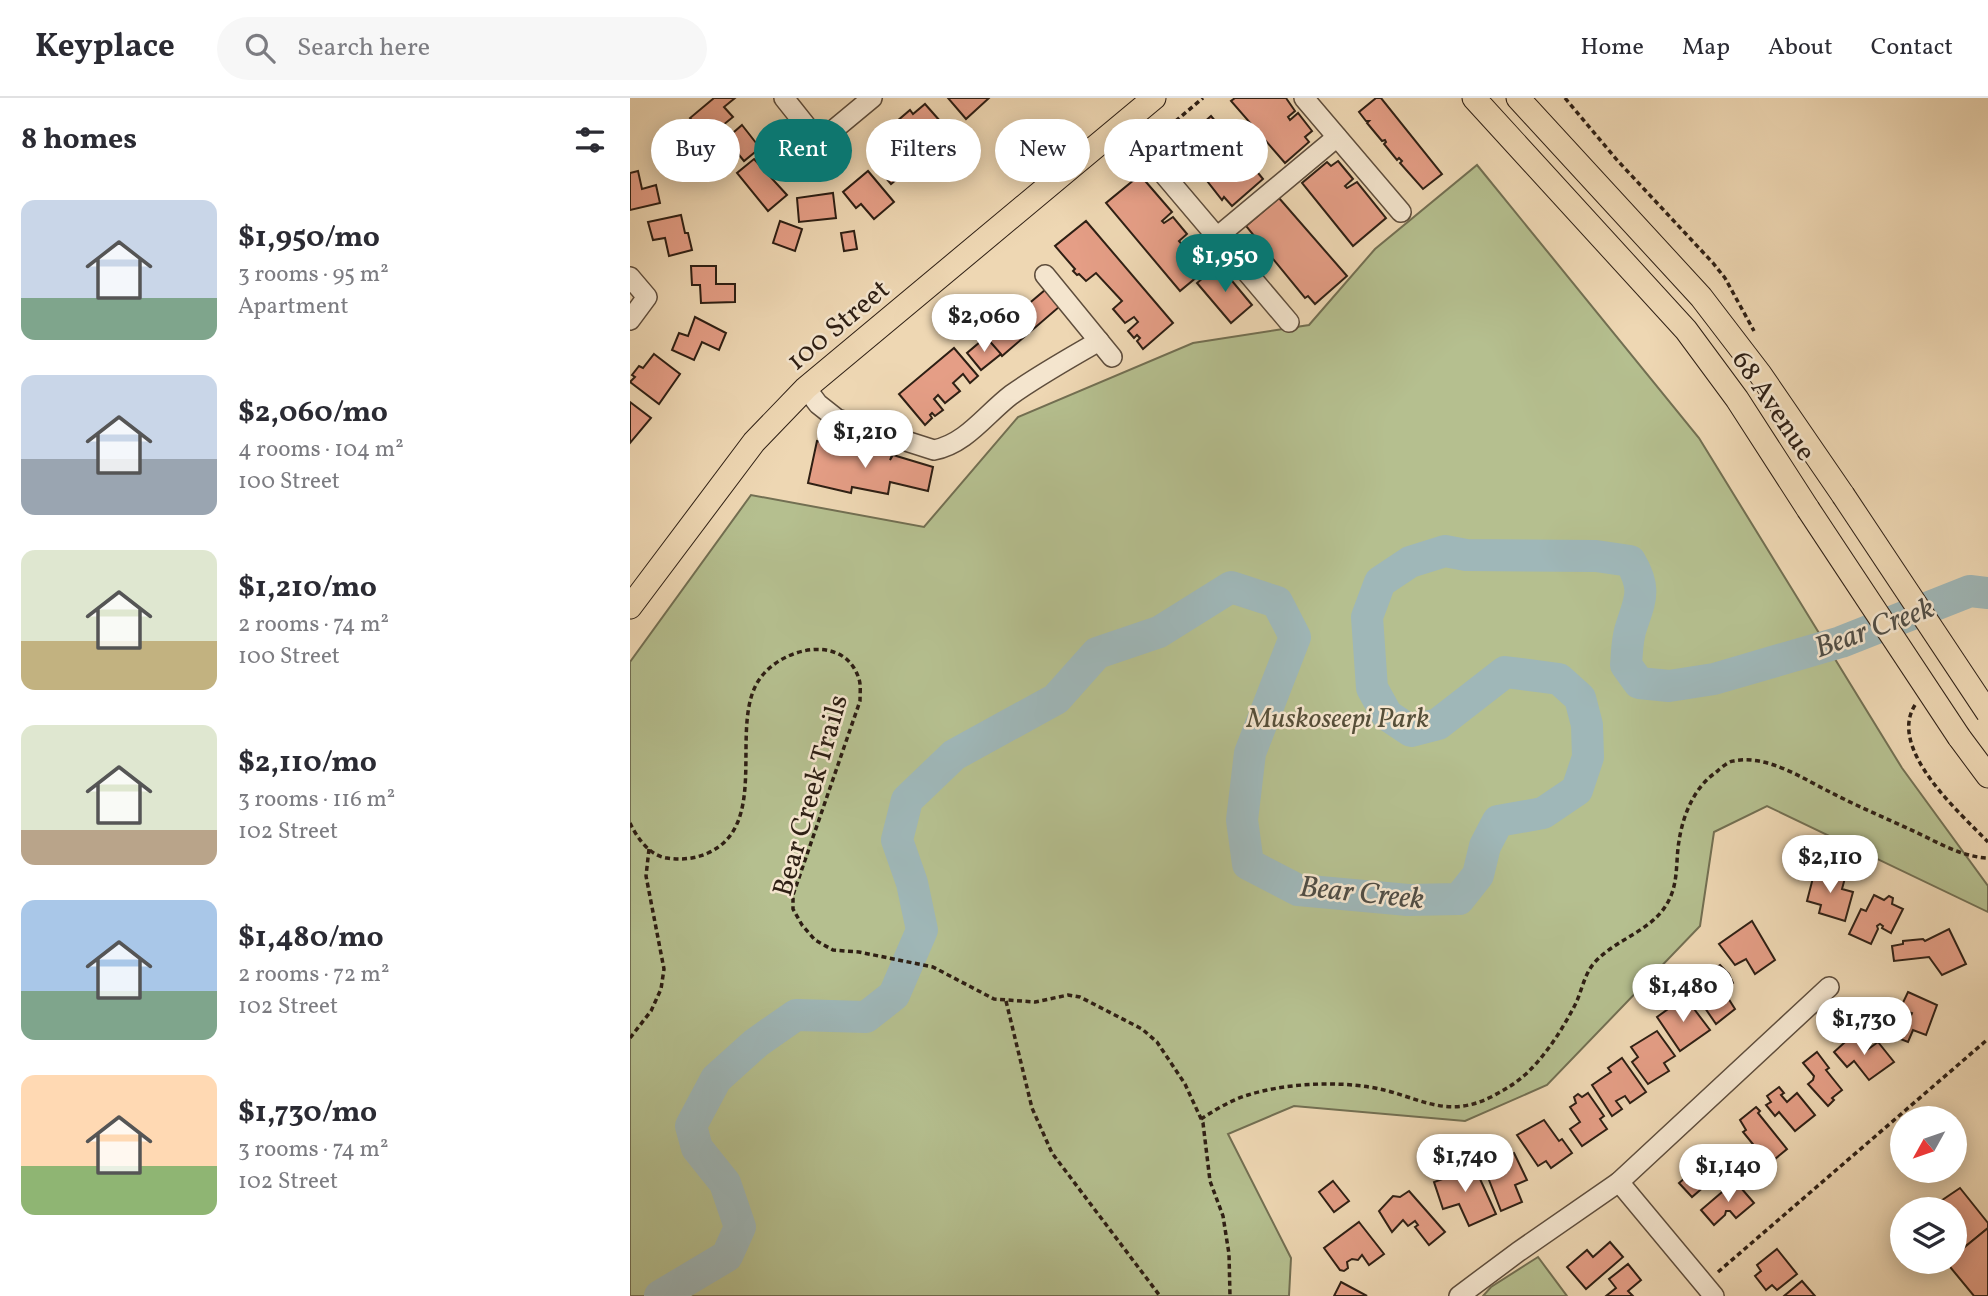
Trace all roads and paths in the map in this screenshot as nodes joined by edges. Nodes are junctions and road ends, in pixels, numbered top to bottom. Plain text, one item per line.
1 (784, 98) edge
2 (872, 98) edge
3 (1154, 98) edge
4 (1203, 98) edge
5 (1304, 98) edge
6 (1474, 98) edge
7 (1518, 98) edge
8 (1129, 119) edge
9 (1179, 119) edge
10 (1337, 137) junction
11 (1104, 140) edge
12 (1170, 182) edge
13 (1401, 212) dead end
14 (1217, 237) junction
15 (1045, 275) dead end
16 (630, 277) edge
17 (630, 320) edge
18 (1290, 322) dead end
19 (1099, 341) junction
20 (1112, 357) dead end
21 (806, 388) junction
22 (630, 607) edge
23 (1922, 699) dead end
24 (1988, 713) edge
25 (1988, 776) edge
26 (630, 823) edge
27 (1988, 842) edge
28 (649, 849) junction
29 (1988, 858) edge
30 (1829, 987) dead end
31 (1006, 1001) junction
32 (630, 1038) edge
33 (1988, 1039) edge
34 (1201, 1119) junction
35 (1619, 1182) junction
36 (1714, 1276) dead end
37 (1160, 1296) edge
38 (1230, 1296) edge
39 (1459, 1296) edge
40 (1714, 1296) edge

1 - 2 street
3 - 8 main road, 100 Street
4 - 9 path
5 - 10 street
6 - 25 main road, 68 Avenue, bridge
7 - 24 main road, 68 Avenue, bridge
10 - 13 street
10 - 14 street
11 - 21 main road, 100 Street
12 - 14 street
14 - 18 street
15 - 19 street
16 - 17 street
19 - 20 street
19 - 21 street
21 - 22 main road, 100 Street
23 - 27 path
26 - 28 path
28 - 31 path, Bear Creek Trails
28 - 32 path
29 - 34 path
30 - 35 street
31 - 34 path
31 - 37 path
33 - 36 path
34 - 38 path
35 - 39 street
35 - 40 street

